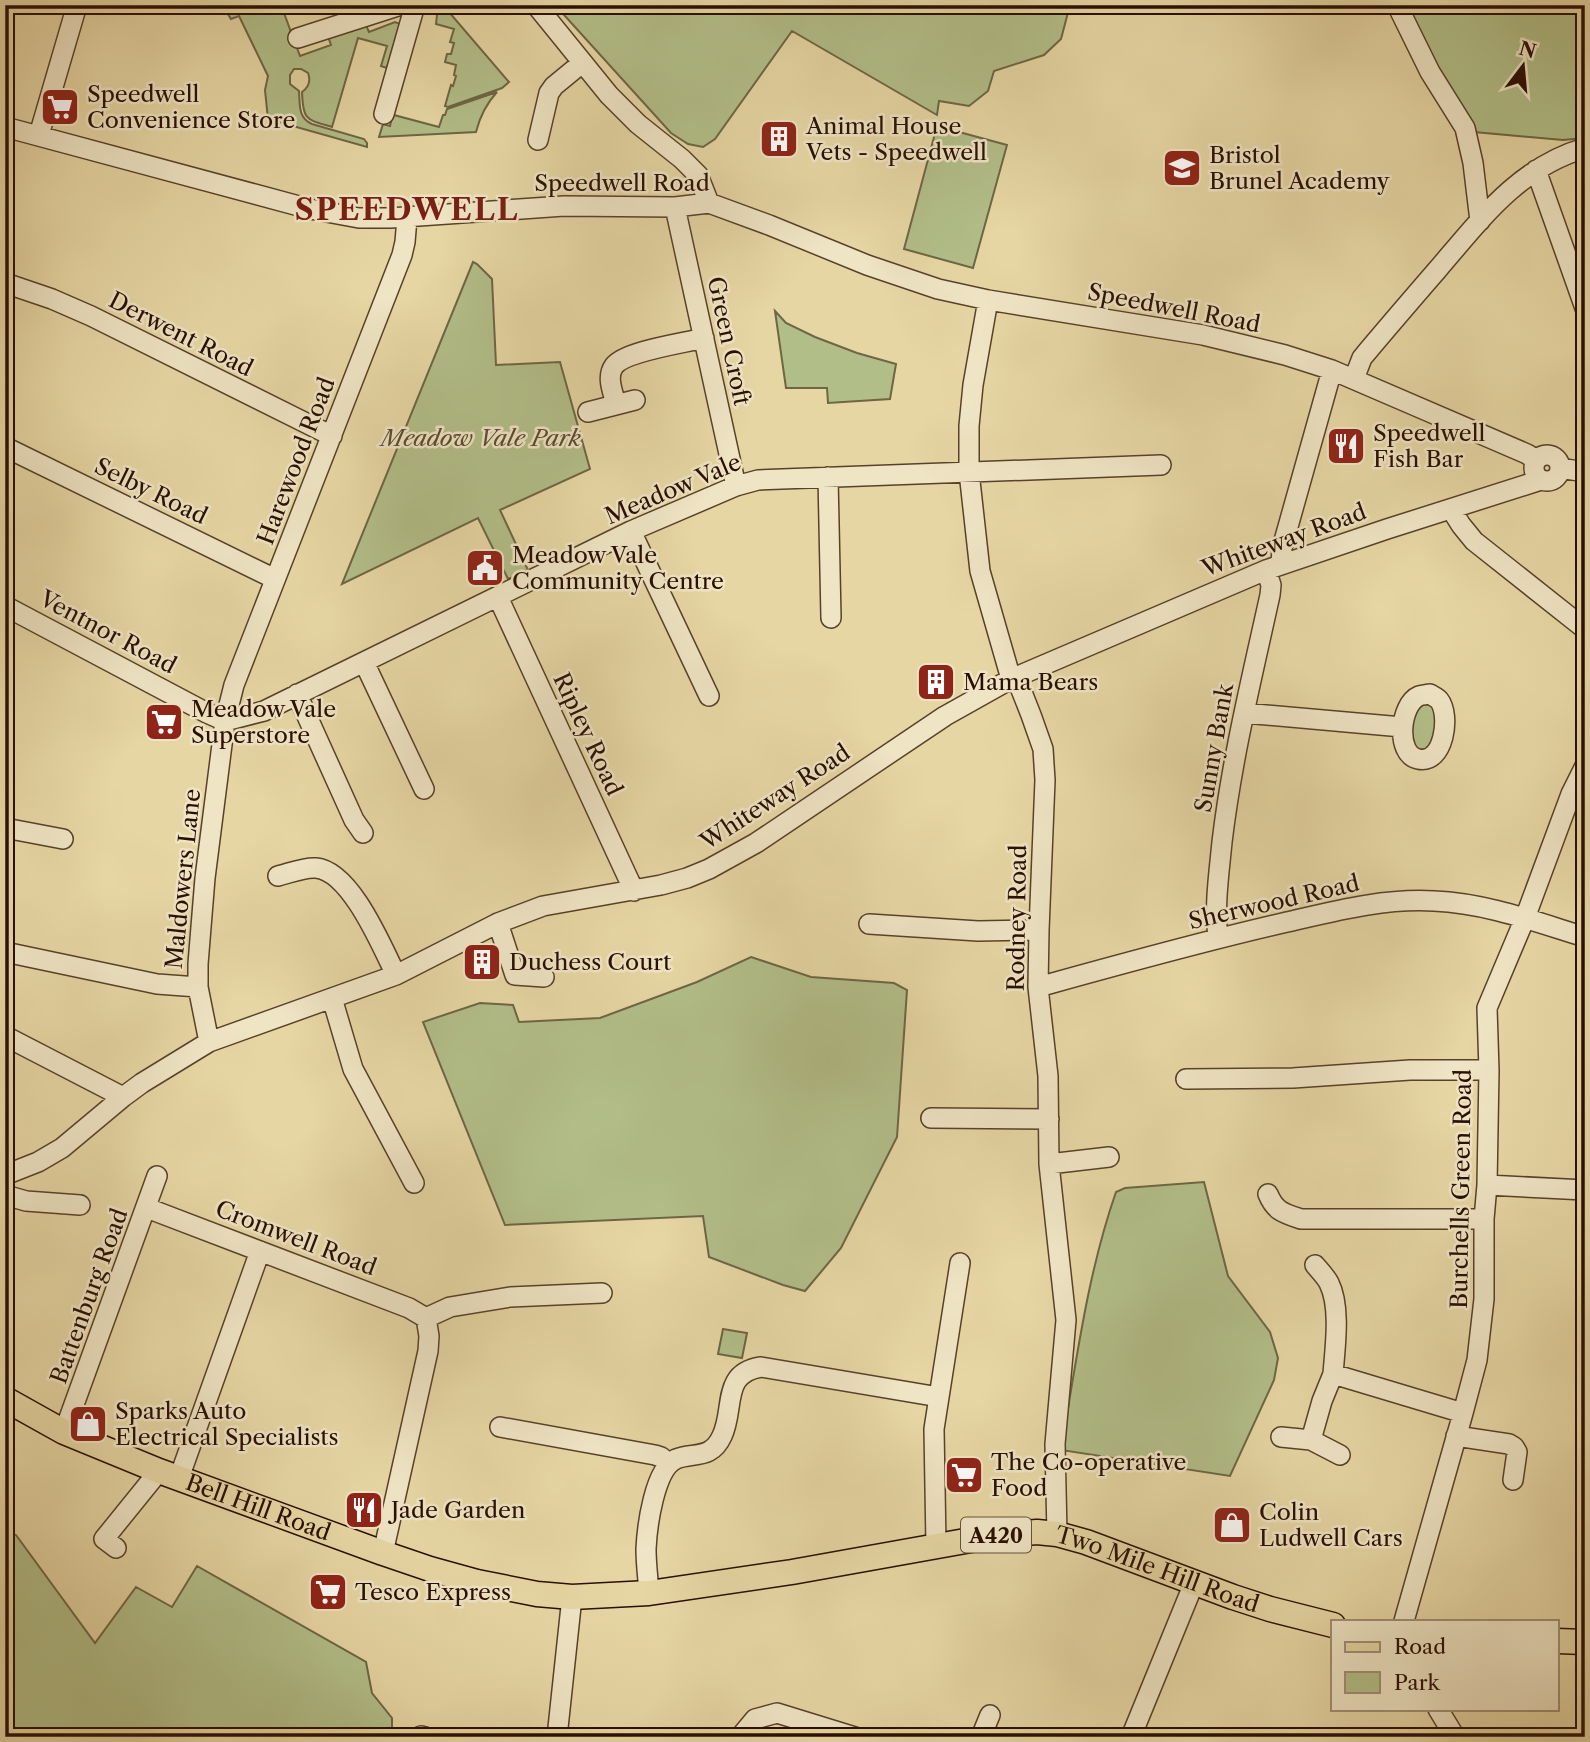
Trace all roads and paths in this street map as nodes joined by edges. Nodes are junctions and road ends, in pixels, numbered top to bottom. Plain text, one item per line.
1 (77, 5) edge
2 (401, 5) edge
3 (415, 5) edge
4 (536, 5) edge
5 (1397, 5) edge
6 (350, 13) edge
7 (298, 38) dead end
8 (582, 63) junction
9 (383, 114) dead end
10 (5, 127) edge
11 (39, 135) junction
12 (538, 140) dead end
13 (1585, 148) edge
14 (1536, 170) junction
15 (709, 203) junction
16 (675, 207) junction
17 (407, 218) junction
18 (1480, 220) junction
19 (5, 283) edge
20 (988, 300) junction
21 (1585, 308) edge
22 (704, 338) junction
23 (1313, 363) junction
24 (1332, 370) junction
25 (1357, 371) junction
26 (588, 412) dead end
27 (1445, 419) junction
28 (332, 436) junction
29 (5, 447) edge
30 (1536, 460) junction
31 (1161, 465) dead end
32 (1560, 468) junction
33 (969, 472) junction
34 (1585, 472) edge
35 (828, 477) junction
36 (1541, 480) junction
37 (736, 486) junction
38 (1451, 509) junction
39 (631, 531) junction
40 (1273, 567) junction
41 (275, 579) junction
42 (498, 597) junction
43 (6, 610) edge
44 (831, 618) dead end
45 (1585, 629) edge
46 (364, 662) junction
47 (1013, 678) junction
48 (297, 694) junction
49 (709, 696) dead end
50 (1244, 713) junction
51 (225, 721) junction
52 (1402, 727) dead end
53 (1585, 766) edge
54 (424, 789) dead end
55 (5, 828) edge
56 (363, 833) dead end
57 (63, 839) dead end
58 (278, 876) dead end
59 (634, 891) junction
60 (1525, 918) junction
61 (498, 923) junction
62 (869, 924) dead end
63 (1038, 930) junction
64 (1585, 937) edge
65 (1217, 938) junction
66 (5, 952) edge
67 (396, 975) junction
68 (544, 977) dead end
69 (1038, 986) junction
70 (198, 988) junction
71 (332, 998) junction
72 (5, 1036) edge
73 (209, 1042) junction
74 (1489, 1070) junction
75 (1186, 1079) dead end
76 (123, 1097) junction
77 (930, 1118) dead end
78 (1049, 1119) junction
79 (1109, 1157) dead end
80 (1049, 1164) junction
81 (5, 1175) edge
82 (158, 1176) dead end
83 (414, 1183) dead end
84 (1487, 1185) junction
85 (1585, 1191) edge
86 (1268, 1194) dead end
87 (5, 1195) edge
88 (80, 1205) dead end
89 (147, 1208) junction
90 (1485, 1219) junction
91 (260, 1251) junction
92 (960, 1263) dead end
93 (1315, 1265) dead end
94 (602, 1293) dead end
95 (426, 1318) junction
96 (1333, 1374) junction
97 (939, 1397) junction
98 (5, 1399) edge
99 (1463, 1413) junction
100 (500, 1428) dead end
101 (64, 1432) junction
102 (1456, 1436) junction
103 (1281, 1437) dead end
104 (1311, 1440) junction
105 (1340, 1455) dead end
106 (669, 1464) junction
107 (169, 1475) junction
108 (1513, 1480) dead end
109 (1057, 1534) junction
110 (936, 1546) junction
111 (116, 1548) dead end
112 (383, 1553) junction
113 (1194, 1583) junction
114 (649, 1593) junction
115 (572, 1597) junction
116 (1404, 1620) edge
117 (1331, 1624) edge
118 (1558, 1641) edge
119 (1585, 1643) edge
120 (1439, 1710) edge
121 (990, 1715) dead end
122 (557, 1737) edge
123 (740, 1737) edge
124 (855, 1737) edge
125 (981, 1737) edge
126 (1131, 1737) edge
127 (1455, 1737) edge

1 - 11 street
2 - 6 street
3 - 9 street
4 - 8 street
5 - 18 street
6 - 7 street
8 - 12 street
8 - 15 street
10 - 11 street, Speedwell Road
11 - 17 street, Speedwell Road
13 - 14 street
14 - 18 street
14 - 21 street
15 - 16 street, Speedwell Road
15 - 20 street, Speedwell Road
16 - 17 street, Speedwell Road
16 - 22 street, Green Croft
17 - 28 street, Harewood Road
18 - 25 street
19 - 28 street, Derwent Road
20 - 23 street, Speedwell Road
20 - 33 street, Rodney Road
22 - 26 street
22 - 37 street, Green Croft
23 - 24 street, Speedwell Road
23 - 25 street, Speedwell Road
24 - 27 street, Speedwell Road
24 - 40 street, Sunny Bank
25 - 27 street, Speedwell Road
27 - 30 street, Speedwell Road
28 - 41 street, Harewood Road
29 - 41 street, Selby Road
30 - 32 street, Speedwell Road
30 - 36 street
31 - 33 street, Meadow Vale
32 - 34 street, Speedwell Road
32 - 36 street
33 - 35 street, Meadow Vale
33 - 47 street, Rodney Road
35 - 37 street, Meadow Vale
35 - 44 street
36 - 38 street, Whiteway Road
37 - 39 street, Meadow Vale
38 - 40 street, Whiteway Road
38 - 45 street
39 - 42 street, Meadow Vale
39 - 49 street
40 - 47 street, Whiteway Road
40 - 50 street, Sunny Bank
41 - 51 street, Harewood Road
42 - 46 street, Meadow Vale
42 - 59 street, Ripley Road
43 - 51 street, Ventnor Road
46 - 48 street, Meadow Vale
46 - 54 street
47 - 59 street, Whiteway Road
47 - 63 street, Rodney Road
48 - 51 street, Meadow Vale
48 - 56 street
50 - 52 street
50 - 65 street, Sunny Bank
51 - 70 street, Maldowers Lane
53 - 60 street, Burchells Green Road
55 - 57 street
58 - 67 street
59 - 61 street, Whiteway Road
60 - 64 street, Sherwood Road
60 - 65 street, Sherwood Road
60 - 74 street, Burchells Green Road
61 - 67 street, Whiteway Road
61 - 68 street
62 - 63 street
63 - 69 street, Rodney Road
65 - 69 street, Sherwood Road
66 - 70 street
67 - 71 street, Whiteway Road
69 - 78 street, Rodney Road
70 - 73 street, Maldowers Lane
71 - 73 street, Whiteway Road
71 - 83 street
72 - 76 street
73 - 76 street, Whiteway Road
74 - 75 street
74 - 84 street, Burchells Green Road
76 - 81 street, Whiteway Road
77 - 78 street
78 - 80 street, Rodney Road
79 - 80 street
80 - 109 street, Rodney Road
82 - 89 street, Battenburg Road
84 - 85 street
84 - 90 street, Burchells Green Road
86 - 90 street
87 - 88 street
89 - 91 street, Cromwell Road
89 - 101 street, Battenburg Road
90 - 99 street, Burchells Green Road
91 - 95 street, Cromwell Road
91 - 107 street
92 - 97 street
93 - 96 street
94 - 95 street
95 - 112 street
96 - 99 street
96 - 104 street
97 - 106 street
97 - 110 street
98 - 101 main road, Bell Hill Road / A420
99 - 102 street, Burchells Green Road
100 - 106 street
101 - 107 main road, Bell Hill Road / A420
102 - 108 street
102 - 116 street, Burchells Green Road
103 - 104 street
104 - 105 street
106 - 114 street
107 - 111 street
107 - 112 main road, Bell Hill Road / A420
109 - 110 main road, Two Mile Hill Road / A420
109 - 113 main road, Two Mile Hill Road / A420
110 - 114 main road, Two Mile Hill Road / A420
112 - 115 main road, Bell Hill Road / A420
113 - 117 main road, Two Mile Hill Road / A420
113 - 126 street
114 - 115 main road, Bell Hill Road / A420
115 - 122 street
118 - 119 main road
120 - 127 street
121 - 125 street
123 - 124 street

